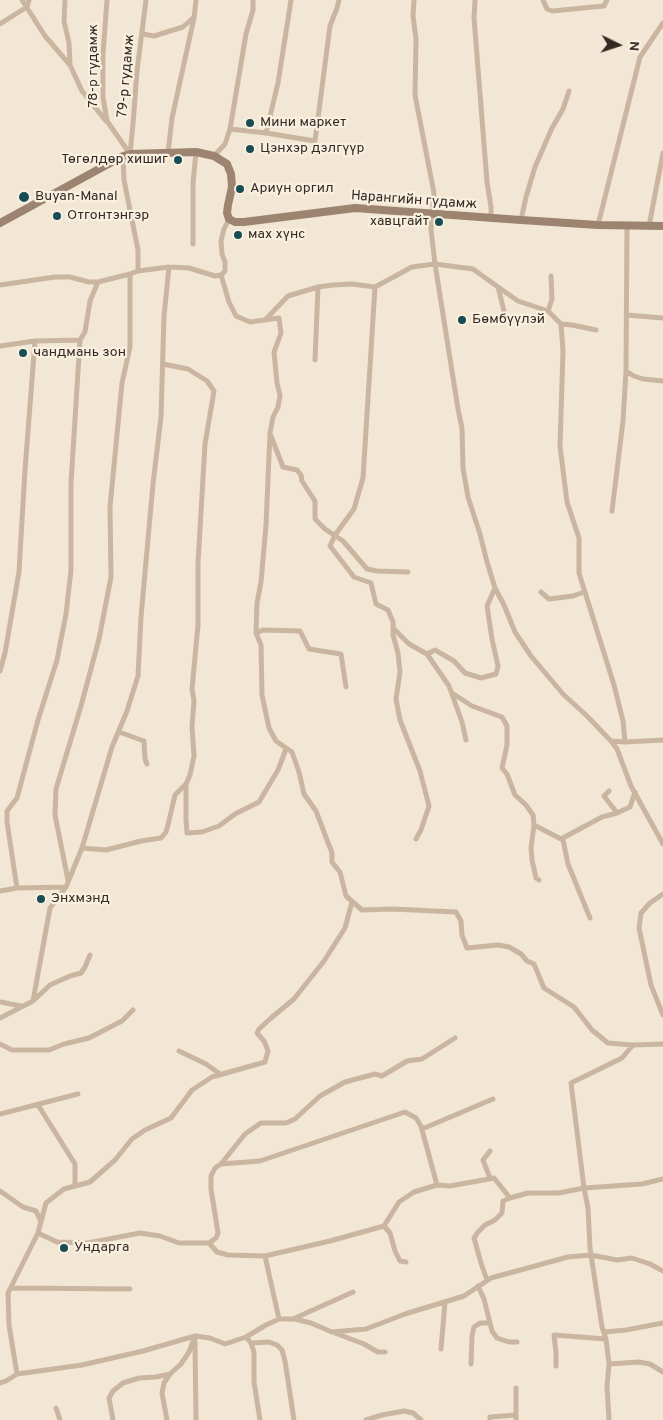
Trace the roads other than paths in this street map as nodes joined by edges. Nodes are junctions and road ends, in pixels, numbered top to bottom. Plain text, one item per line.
1 (22, 0) edge
2 (29, 0) edge
3 (65, 0) edge
4 (107, 0) edge
5 (146, 0) edge
6 (253, 0) edge
7 (291, 0) edge
8 (339, 0) edge
9 (414, 0) edge
10 (475, 0) edge
11 (543, 0) edge
12 (607, 0) edge
13 (195, 3) edge
14 (27, 7) junction
15 (194, 18) junction
16 (663, 23) edge
17 (0, 24) edge
18 (142, 29) junction
19 (70, 65) junction
20 (569, 91) dead end
21 (107, 122) junction
22 (230, 129) junction
23 (266, 133) junction
24 (196, 152) junction
25 (168, 153) junction
26 (663, 153) edge
27 (126, 155) junction
28 (214, 156) junction
29 (433, 215) junction
30 (229, 219) junction
31 (491, 219) junction
32 (521, 220) junction
33 (0, 224) edge
34 (598, 225) junction
35 (627, 225) junction
36 (648, 226) junction
37 (663, 226) edge
38 (193, 244) dead end
39 (435, 264) junction
40 (169, 267) junction
41 (138, 271) junction
42 (130, 274) junction
43 (222, 275) junction
44 (551, 276) dead end
45 (98, 282) junction
46 (0, 285) edge
47 (318, 287) junction
48 (375, 287) junction
49 (498, 287) junction
50 (548, 311) junction
51 (627, 316) junction
52 (663, 318) edge
53 (506, 319) dead end
54 (266, 320) junction
55 (561, 324) junction
56 (596, 330) dead end
57 (80, 340) junction
58 (35, 341) junction
59 (0, 346) edge
60 (316, 360) dead end
61 (163, 364) junction
62 (626, 371) junction
63 (663, 381) edge
64 (270, 433) junction
65 (612, 512) dead end
66 (335, 535) junction
67 (408, 572) dead end
68 (495, 588) junction
69 (541, 592) dead end
70 (584, 592) junction
71 (393, 628) junction
72 (256, 633) junction
73 (427, 654) junction
74 (0, 671) edge
75 (346, 687) dead end
76 (452, 693) junction
77 (119, 732) junction
78 (466, 740) dead end
79 (663, 740) edge
80 (611, 741) junction
81 (625, 742) junction
82 (286, 749) junction
83 (147, 764) dead end
84 (186, 784) junction
85 (608, 791) dead end
86 (635, 792) junction
87 (617, 813) junction
88 (534, 825) junction
89 (416, 839) dead end
90 (561, 839) junction
91 (663, 844) edge
92 (82, 848) junction
93 (68, 880) junction
94 (539, 880) dead end
95 (66, 887) junction
96 (17, 888) junction
97 (0, 891) edge
98 (663, 894) edge
99 (352, 902) junction
100 (590, 918) dead end
101 (90, 955) dead end
102 (33, 1001) junction
103 (0, 1002) edge
104 (22, 1006) junction
105 (133, 1010) dead end
106 (663, 1015) edge
107 (0, 1018) edge
108 (455, 1038) dead end
109 (0, 1044) edge
110 (663, 1044) edge
111 (633, 1045) junction
112 (179, 1051) dead end
113 (220, 1074) junction
114 (78, 1094) dead end
115 (493, 1099) dead end
116 (38, 1105) junction
117 (0, 1114) edge
118 (422, 1129) junction
119 (490, 1151) dead end
120 (221, 1164) junction
121 (490, 1178) junction
122 (663, 1178) edge
123 (438, 1185) junction
124 (75, 1186) junction
125 (584, 1188) junction
126 (0, 1191) edge
127 (510, 1198) junction
128 (41, 1223) junction
129 (384, 1226) junction
130 (38, 1233) junction
131 (208, 1243) junction
132 (591, 1255) junction
133 (265, 1256) junction
134 (406, 1262) dead end
135 (663, 1271) edge
136 (487, 1280) junction
137 (478, 1286) junction
138 (11, 1288) junction
139 (130, 1289) dead end
140 (354, 1292) dead end
141 (445, 1302) junction
142 (280, 1319) junction
143 (293, 1319) junction
144 (490, 1323) junction
145 (663, 1323) edge
146 (332, 1332) junction
147 (604, 1332) junction
148 (195, 1336) junction
149 (246, 1337) junction
150 (606, 1339) junction
151 (251, 1342) junction
152 (517, 1342) dead end
153 (441, 1349) dead end
154 (385, 1352) dead end
155 (471, 1364) dead end
156 (609, 1364) junction
157 (556, 1366) dead end
158 (663, 1372) edge
159 (17, 1374) junction
160 (170, 1374) junction
161 (0, 1383) edge
162 (516, 1388) dead end
163 (56, 1408) dead end
164 (516, 1418) edge
165 (60, 1420) edge
166 (113, 1420) edge
167 (167, 1420) edge
168 (196, 1420) edge
169 (260, 1420) edge
170 (294, 1420) edge
171 (366, 1420) edge
172 (421, 1420) edge
173 (490, 1420) edge
174 (609, 1420) edge

1 - 14 street
2 - 14 street
3 - 19 street
4 - 21 street, 78-р гудамж
5 - 18 street, 79-р гудамж
6 - 22 street
7 - 23 street
8 - 23 street
9 - 29 street
10 - 31 street
11 - 12 street
13 - 15 street
14 - 17 street
14 - 19 street
15 - 18 street
15 - 25 street
16 - 34 street
18 - 27 street, 79-р гудамж
19 - 21 street
20 - 32 street
21 - 27 street, 78-р гудамж
22 - 23 street
22 - 28 street
24 - 25 main road
24 - 28 main road
24 - 38 street
25 - 27 main road
26 - 36 street
27 - 33 main road
27 - 41 street, 79-р гудамж
28 - 30 main road
29 - 30 main road, Нарангийн гудамж
29 - 31 main road, Нарангийн гудамж
29 - 39 street
30 - 43 street
31 - 32 main road, Нарангийн гудамж
32 - 34 main road, Нарангийн гудамж
34 - 35 main road, Нарангийн гудамж
35 - 36 main road, Нарангийн гудамж
35 - 51 street
36 - 37 main road, Нарангийн гудамж
39 - 48 street
39 - 49 street
39 - 68 street
40 - 41 street
40 - 43 street
40 - 61 street
41 - 42 street
42 - 45 street
42 - 93 street
43 - 54 street
44 - 50 street
45 - 46 street
45 - 57 street
47 - 48 street
47 - 54 street
47 - 60 street
48 - 66 street
49 - 50 street
49 - 53 street
50 - 55 street
51 - 52 street
51 - 62 street
54 - 64 street
55 - 56 street
55 - 70 street
57 - 58 street
57 - 96 street
58 - 59 street
58 - 74 street
61 - 77 street
61 - 84 street
62 - 63 street
62 - 65 street
64 - 66 street
64 - 72 street
66 - 67 street
66 - 71 street
68 - 73 street
68 - 80 street
69 - 70 street
70 - 81 street
71 - 73 street
71 - 89 street
72 - 75 street
72 - 82 street
73 - 76 street
76 - 78 street
76 - 88 street
77 - 83 street
77 - 92 street
79 - 81 street
80 - 81 street
80 - 86 street
82 - 84 street
82 - 99 street
84 - 92 street
85 - 87 street
86 - 87 street
86 - 91 street
87 - 90 street
88 - 90 street
88 - 94 street
90 - 100 street
92 - 93 street
93 - 95 street
95 - 96 street
95 - 102 street
96 - 97 street
98 - 106 street
99 - 111 street
99 - 113 street
101 - 102 street
102 - 104 street
103 - 104 street
104 - 107 street
105 - 109 street
108 - 120 street
110 - 111 street
111 - 125 street
112 - 113 street
113 - 124 street
114 - 116 street
115 - 118 street
116 - 117 street
116 - 124 street
118 - 120 street
118 - 123 street
119 - 121 street
120 - 131 street
121 - 123 street
121 - 127 street
122 - 125 street
123 - 129 street
124 - 128 street
125 - 127 street
125 - 132 street
126 - 128 street
127 - 136 street
128 - 130 street
129 - 133 street
129 - 134 street
130 - 131 street
130 - 138 street
131 - 133 street
132 - 135 street
132 - 136 street
132 - 147 street
133 - 142 street
136 - 137 street
137 - 141 street
137 - 144 street
138 - 139 street
138 - 159 street
140 - 143 street
141 - 146 street
141 - 153 street
142 - 143 street
142 - 149 street
143 - 146 street
144 - 152 street
144 - 155 street
145 - 147 street
146 - 154 street
147 - 150 street
148 - 149 street
148 - 159 street
148 - 160 street
148 - 168 street
149 - 151 street
150 - 156 street
150 - 157 street
151 - 169 street
151 - 170 street
156 - 158 street
156 - 174 street
159 - 161 street
160 - 166 street
160 - 167 street
162 - 164 street
163 - 165 street
164 - 173 street
171 - 172 street

